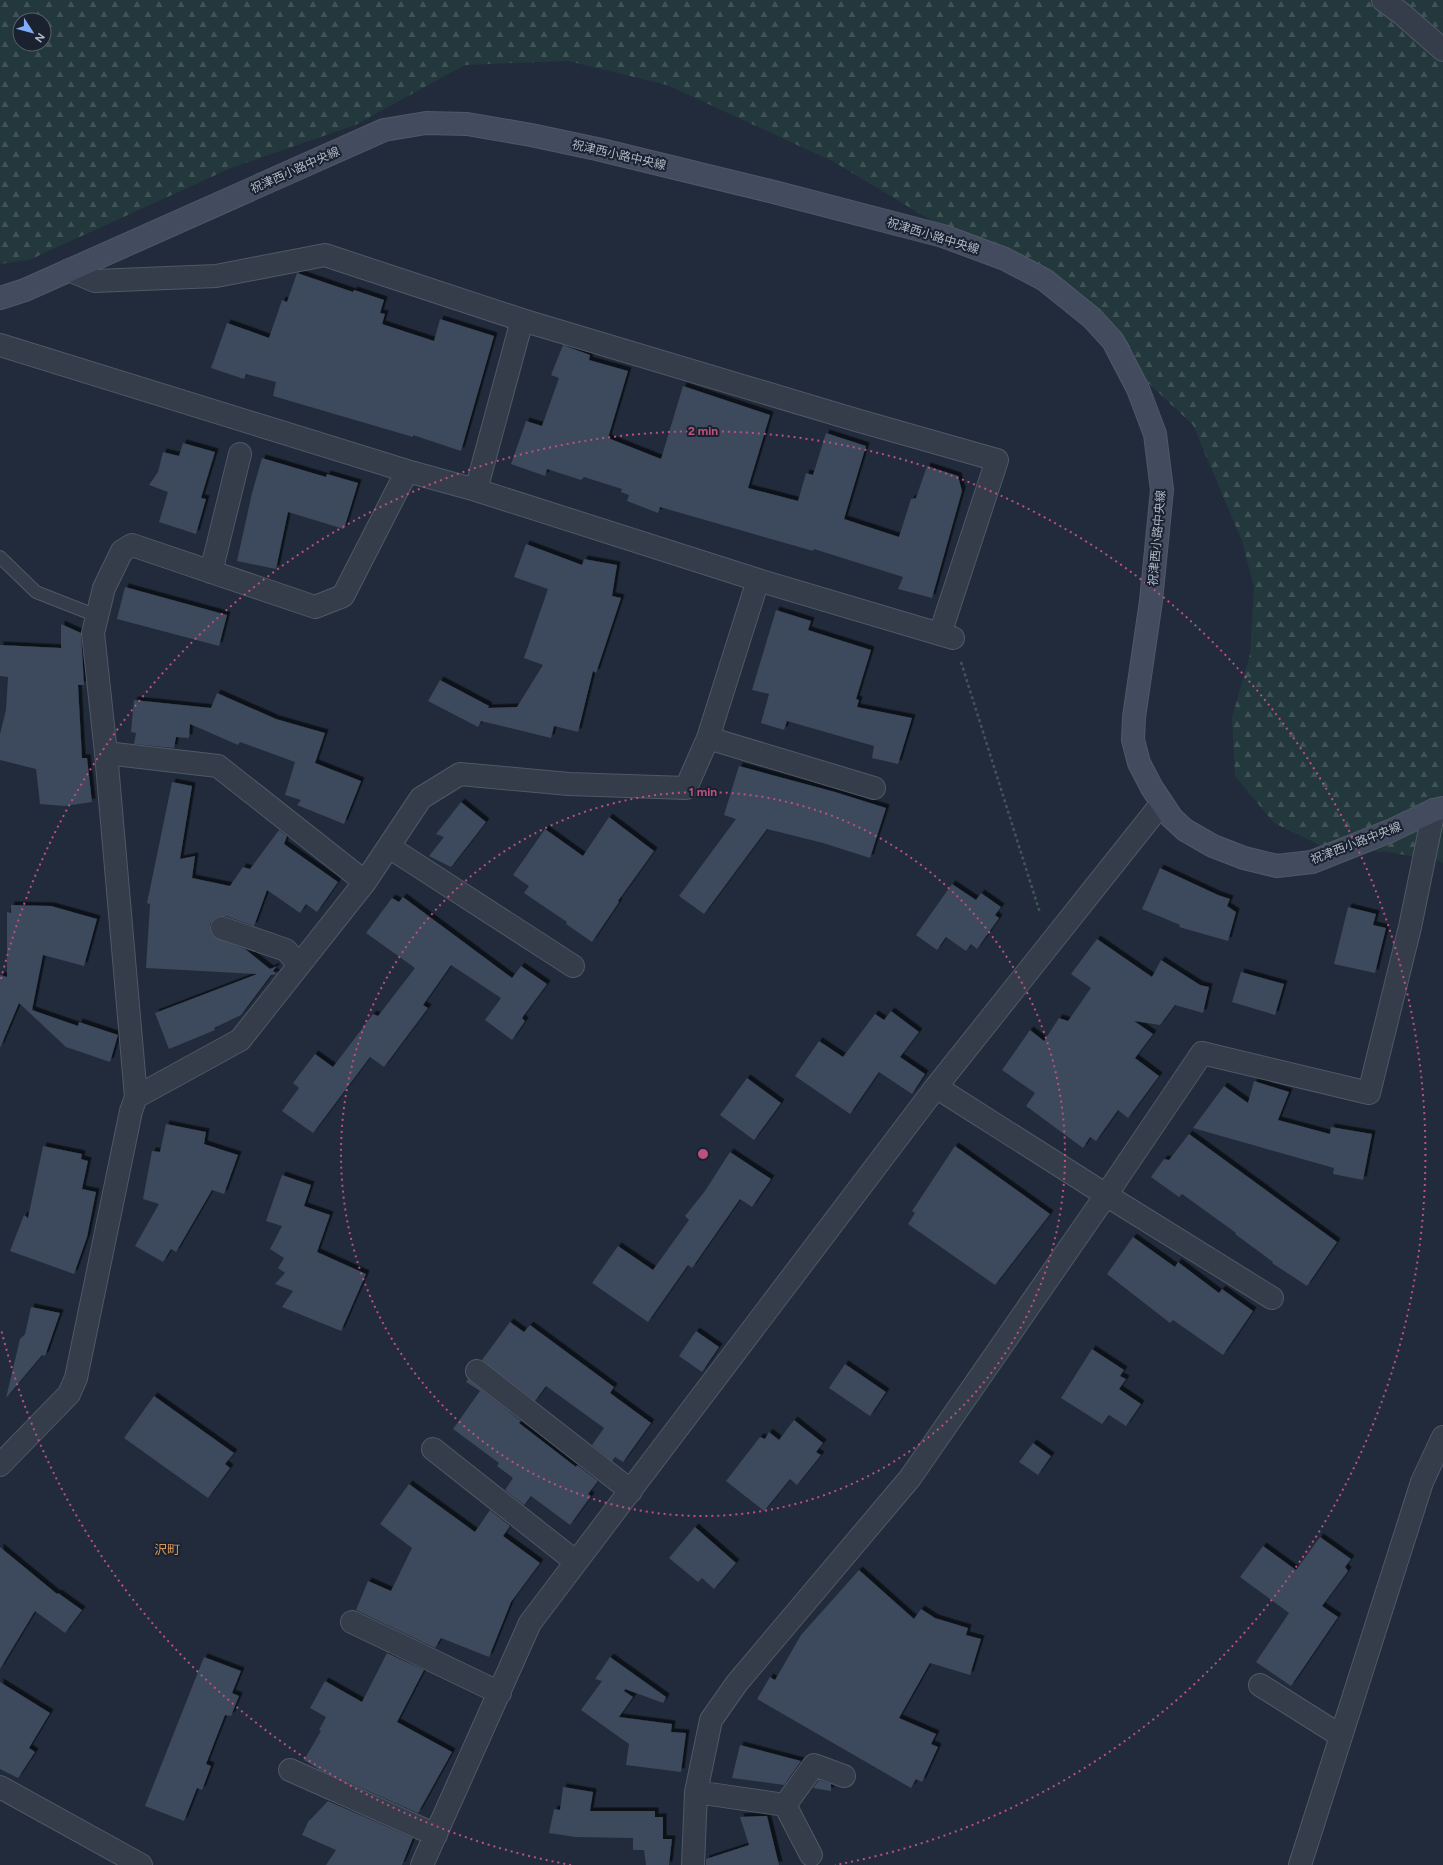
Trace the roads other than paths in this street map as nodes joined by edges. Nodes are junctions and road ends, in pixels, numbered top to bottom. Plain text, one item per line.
1 (1384, 0) edge
2 (1443, 50) edge
3 (69, 270) junction
4 (0, 298) edge
5 (522, 320) junction
6 (0, 345) edge
7 (240, 454) dead end
8 (407, 471) junction
9 (476, 490) junction
10 (0, 557) edge
11 (211, 572) junction
12 (758, 580) junction
13 (97, 616) junction
14 (708, 738) junction
15 (106, 753) junction
16 (874, 788) dead end
17 (1162, 803) junction
18 (1438, 809) edge
19 (389, 847) junction
20 (365, 882) junction
21 (222, 928) dead end
22 (299, 965) junction
23 (573, 966) dead end
24 (936, 1087) junction
25 (136, 1097) junction
26 (1106, 1195) junction
27 (1272, 1298) dead end
28 (477, 1370) dead end
29 (1443, 1437) edge
30 (433, 1449) dead end
31 (0, 1465) edge
32 (631, 1491) junction
33 (576, 1562) junction
34 (352, 1622) dead end
35 (1260, 1685) dead end
36 (500, 1693) junction
37 (1341, 1736) junction
38 (290, 1770) dead end
39 (844, 1776) dead end
40 (0, 1787) edge
41 (696, 1792) junction
42 (785, 1805) junction
43 (436, 1835) junction
44 (810, 1855) dead end
45 (141, 1865) edge
46 (422, 1865) edge
47 (693, 1865) edge
48 (1300, 1865) edge

1 - 2 street
3 - 4 main road, 祝津西小路中央線
3 - 5 street
3 - 17 main road, 祝津西小路中央線
5 - 9 street
5 - 12 street
6 - 8 street
7 - 11 street
8 - 9 street
8 - 11 street
9 - 12 street
10 - 13 lane
11 - 13 street
12 - 14 street
13 - 15 street
14 - 16 street
14 - 19 street
15 - 20 street
15 - 25 street
17 - 18 main road, 祝津西小路中央線
17 - 24 street
18 - 26 street
19 - 20 street
19 - 23 street
20 - 22 street
21 - 22 street
22 - 25 street
24 - 26 street
24 - 32 street
25 - 31 street
26 - 27 street
26 - 41 street
28 - 32 street
29 - 37 street
30 - 33 street
32 - 33 street
33 - 36 street
34 - 36 street
35 - 37 street
36 - 43 street
37 - 48 street
38 - 43 street
39 - 42 street
40 - 45 street
41 - 42 street
41 - 47 street
42 - 44 street
43 - 46 street

